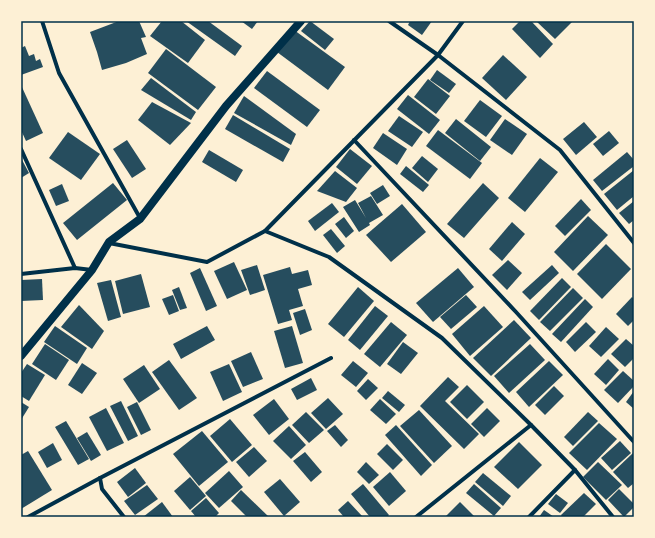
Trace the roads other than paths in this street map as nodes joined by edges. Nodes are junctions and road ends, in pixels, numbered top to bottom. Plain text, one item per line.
1 (42, 21) edge
2 (300, 21) edge
3 (389, 21) edge
4 (463, 21) edge
5 (438, 55) junction
6 (354, 140) junction
7 (21, 149) edge
8 (140, 219) junction
9 (265, 231) junction
10 (109, 242) junction
11 (634, 243) edge
12 (75, 268) junction
13 (92, 270) junction
14 (21, 274) edge
15 (21, 356) edge
16 (331, 358) dead end
17 (531, 424) junction
18 (634, 442) edge
19 (575, 470) junction
20 (100, 478) junction
21 (28, 517) edge
22 (124, 517) edge
23 (416, 517) edge
24 (529, 517) edge
25 (613, 517) edge

1 - 8 street
2 - 8 main road
3 - 5 street
4 - 5 street
5 - 6 street
5 - 11 street
6 - 9 street
6 - 18 street
7 - 12 street
8 - 10 main road
9 - 10 street
9 - 17 street
10 - 13 main road
12 - 13 street
12 - 14 street
13 - 15 main road
16 - 20 street
17 - 19 street
17 - 23 street
19 - 24 street
19 - 25 street
20 - 21 street
20 - 22 street

